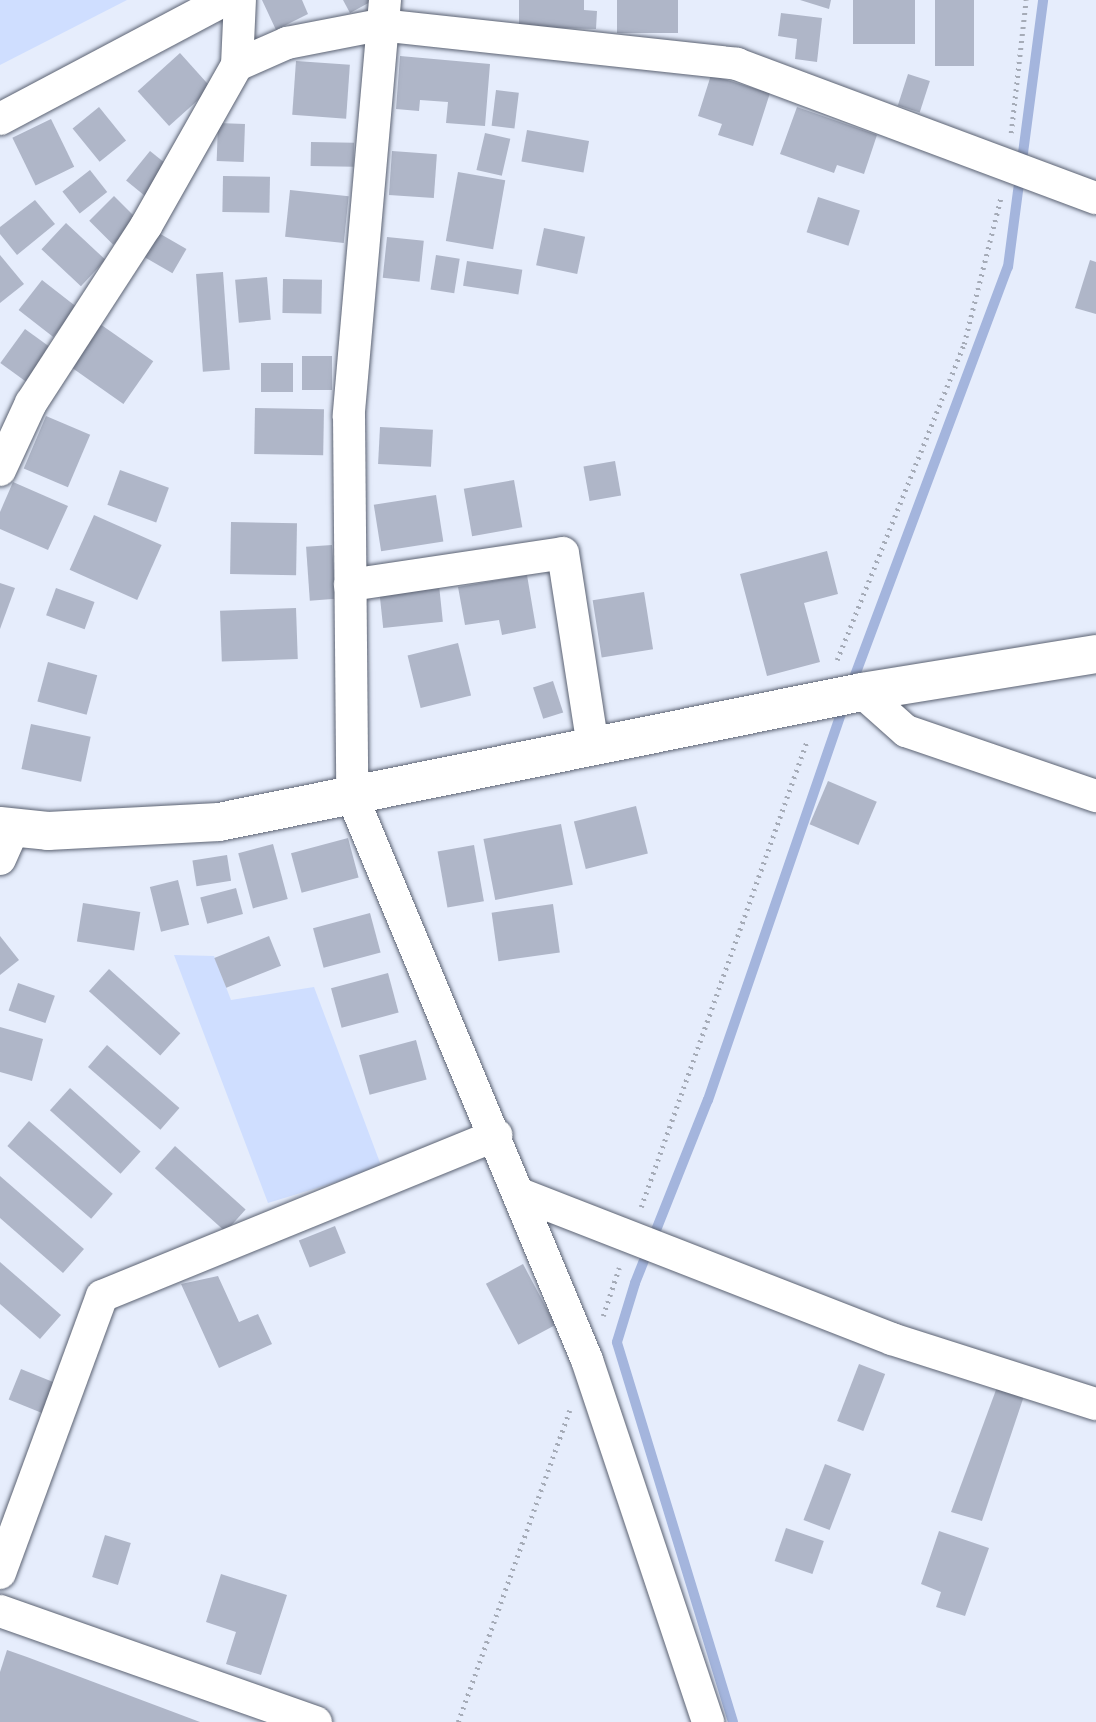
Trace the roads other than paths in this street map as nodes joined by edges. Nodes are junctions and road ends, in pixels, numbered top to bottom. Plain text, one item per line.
1 (225, 0) edge
2 (240, 0) edge
3 (383, 13) edge
4 (237, 65) junction
5 (0, 119) edge
6 (1096, 198) edge
7 (0, 470) edge
8 (350, 585) junction
9 (1096, 654) edge
10 (862, 692) junction
11 (593, 747) junction
12 (352, 796) junction
13 (1096, 796) edge
14 (5, 837) edge
15 (496, 1135) junction
16 (520, 1194) junction
17 (1096, 1404) edge
18 (0, 1573) edge
19 (0, 1611) edge
20 (316, 1722) edge
21 (708, 1722) edge

1 - 5 street
2 - 4 street
3 - 4 street
3 - 6 street
3 - 8 street
4 - 7 street
8 - 11 street
8 - 12 street
9 - 10 street
10 - 11 street
10 - 13 street
11 - 12 street
12 - 14 street
12 - 15 street
15 - 16 street
15 - 18 street
16 - 17 street
16 - 21 street
19 - 20 street

